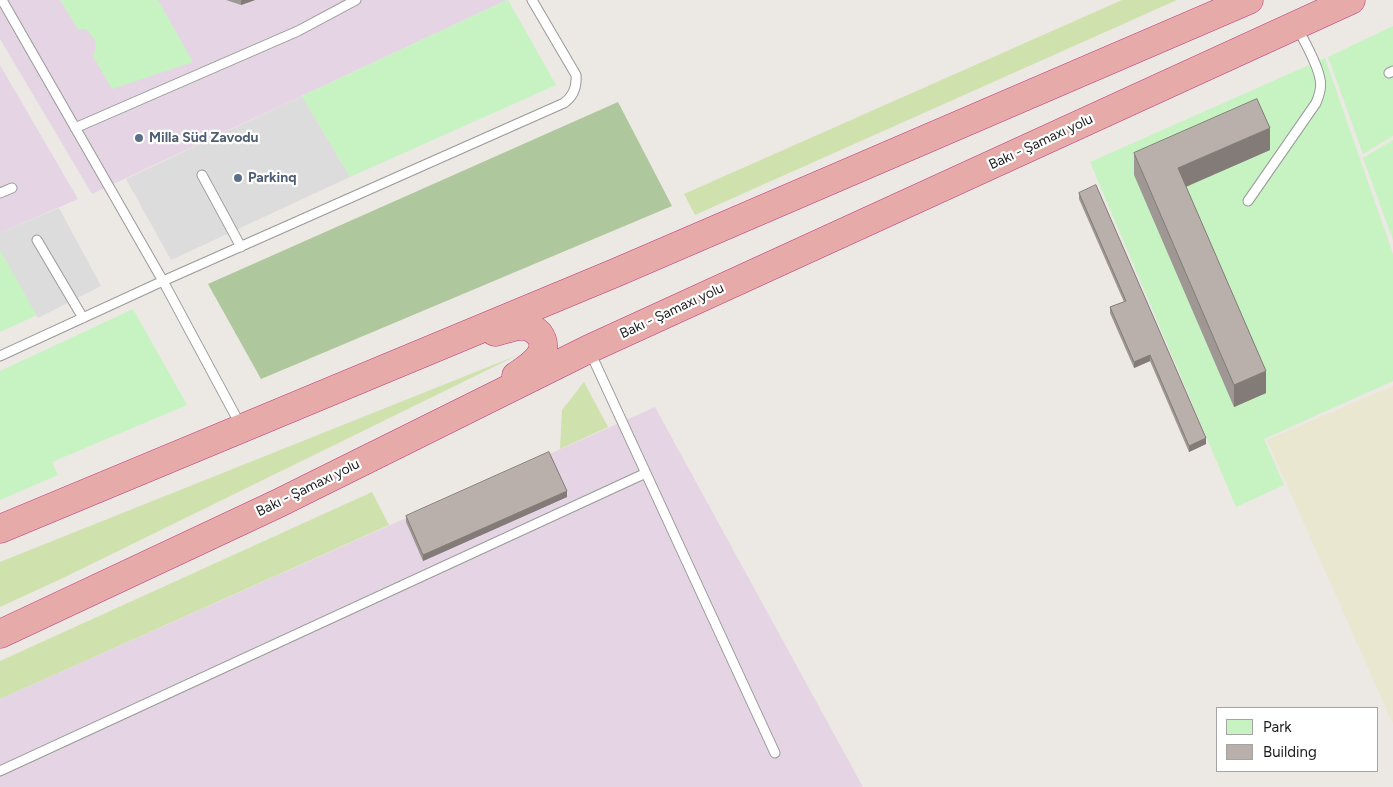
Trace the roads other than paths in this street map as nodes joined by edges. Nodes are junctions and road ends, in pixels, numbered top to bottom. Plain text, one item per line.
1 (2, 0) edge
2 (356, 0) edge
3 (532, 0) edge
4 (1249, 0) edge
5 (1351, 0) edge
6 (4, 13) edge
7 (1296, 25) junction
8 (76, 128) junction
9 (202, 175) dead end
10 (12, 188) dead end
11 (0, 193) edge
12 (1248, 201) dead end
13 (37, 240) dead end
14 (241, 246) junction
15 (163, 281) junction
16 (83, 318) junction
17 (440, 346) junction
18 (589, 349) junction
19 (0, 356) edge
20 (452, 417) junction
21 (242, 428) junction
22 (646, 473) junction
23 (4, 528) edge
24 (48, 612) junction
25 (0, 629) edge
26 (0, 634) edge
27 (775, 753) dead end
28 (0, 771) edge

1 - 6 lane
2 - 8 lane
3 - 14 lane
4 - 17 highway
5 - 7 highway, Bakı - Şamaxı yolu
6 - 8 lane
7 - 12 lane
7 - 18 highway, Bakı - Şamaxı yolu
8 - 15 lane
9 - 14 lane
10 - 11 lane
13 - 16 lane
14 - 15 lane
15 - 16 lane
15 - 21 lane
16 - 19 lane
17 - 20 highway
17 - 21 highway
18 - 20 highway, Bakı - Şamaxı yolu
18 - 22 lane
20 - 24 highway, Bakı - Şamaxı yolu
21 - 23 highway
22 - 27 lane
22 - 28 lane
24 - 25 highway
24 - 26 highway, Bakı - Şamaxı yolu

